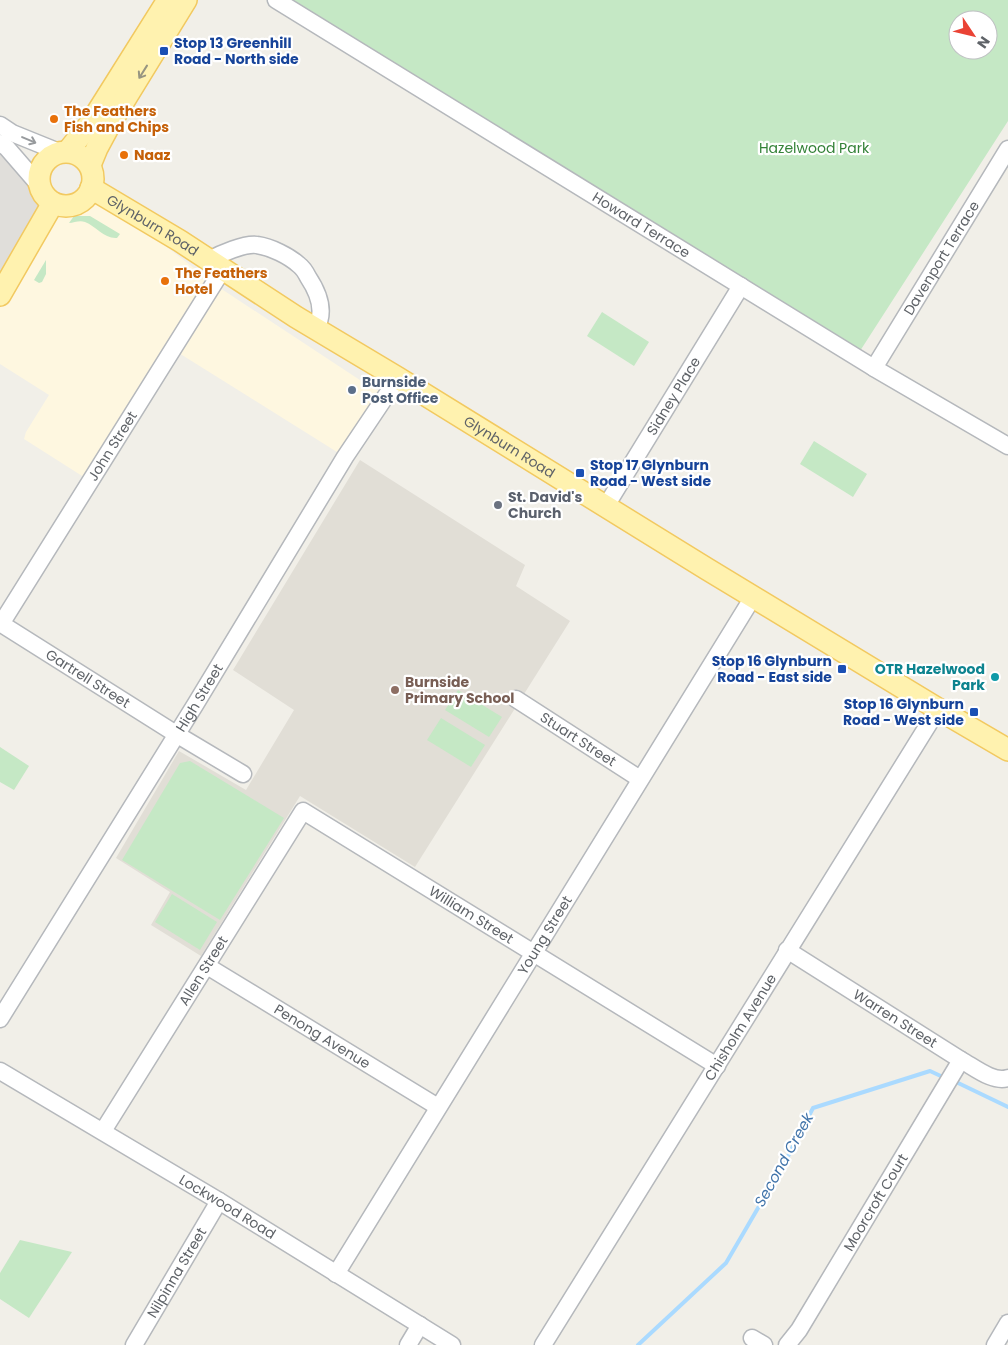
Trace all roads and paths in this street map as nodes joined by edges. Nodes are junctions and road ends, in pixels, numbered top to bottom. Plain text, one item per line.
1 (168, 0) edge
2 (186, 0) edge
3 (276, 0) edge
4 (0, 125) edge
5 (0, 143) edge
6 (1008, 149) edge
7 (63, 152) junction
8 (90, 165) junction
9 (39, 185) junction
10 (91, 188) junction
11 (53, 203) junction
12 (216, 265) junction
13 (741, 286) junction
14 (0, 295) edge
15 (316, 328) junction
16 (874, 368) junction
17 (398, 378) junction
18 (1008, 446) edge
19 (606, 506) junction
20 (753, 597) junction
21 (0, 624) edge
22 (516, 699) dead end
23 (938, 709) junction
24 (176, 734) junction
25 (1008, 750) edge
26 (243, 774) dead end
27 (640, 779) junction
28 (303, 811) joint
29 (787, 950) junction
30 (534, 954) junction
31 (207, 966) junction
32 (0, 1019) edge
33 (961, 1060) junction
34 (717, 1066) junction
35 (0, 1071) edge
36 (1006, 1078) edge
37 (438, 1106) junction
38 (102, 1131) junction
39 (219, 1201) junction
40 (336, 1274) junction
41 (1008, 1323) edge
42 (420, 1325) junction
43 (134, 1345) edge
44 (408, 1345) edge
45 (452, 1345) edge
46 (543, 1345) edge
47 (787, 1345) edge
48 (994, 1345) edge

1 - 7 main road
2 -> 8 main road
3 - 13 street, Howard Terrace
4 -> 7 street
5 - 9 street
6 - 16 street, Davenport Terrace
7 - 8 main road
7 - 9 main road
8 - 10 main road
9 - 11 main road
10 - 11 main road
10 - 12 main road, Glynburn Road
11 - 14 main road
12 - 15 main road, Glynburn Road
12 - 15 street
12 - 21 street, John Street
13 - 16 street, Howard Terrace
13 - 19 street, Sidney Place
15 - 17 main road, Glynburn Road
16 - 18 street, Howard Terrace
17 - 19 main road, Glynburn Road
17 - 24 street, High Street
19 - 20 main road, Glynburn Road
20 - 23 main road, Glynburn Road
20 - 27 street, Young Street
21 - 24 street, Gartrell Street
22 - 27 street, Stuart Street
23 - 25 main road, Glynburn Road
23 - 29 street, Chisholm Avenue
24 - 26 street, Gartrell Street
24 - 32 street, High Street
27 - 30 street, Young Street
28 - 30 street, William Street
28 - 31 street, Allen Street
29 - 33 street, Warren Street
29 - 34 street, Chisholm Avenue
30 - 34 street, William Street
30 - 37 street, Young Street
31 - 37 street, Penong Avenue
31 - 38 street, Allen Street
33 - 36 street, Warren Street
33 - 47 street, Moorcroft Court
34 - 46 street, Chisholm Avenue
35 - 38 street, Lockwood Road
37 - 40 street, Young Street
38 - 39 street, Lockwood Road
39 - 40 street, Lockwood Road
39 - 43 street, Nilpinna Street
40 - 42 street, Lockwood Road
41 - 48 street
42 - 44 street
42 - 45 street, Lockwood Road

